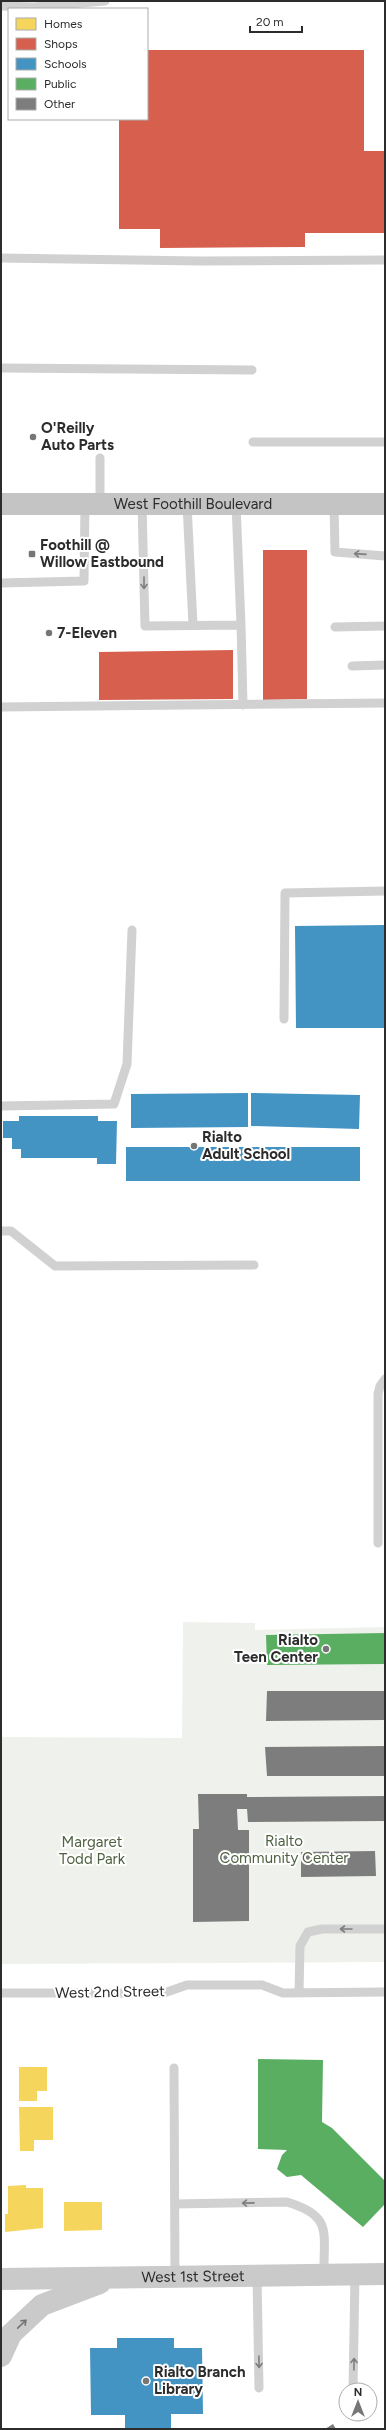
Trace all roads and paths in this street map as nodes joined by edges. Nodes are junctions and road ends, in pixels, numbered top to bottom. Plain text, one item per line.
1 (105, 1) edge
2 (1, 6) edge
3 (1, 258) edge
4 (385, 260) edge
5 (1, 368) edge
6 (252, 370) dead end
7 (252, 442) dead end
8 (385, 442) edge
9 (100, 458) dead end
10 (1, 504) edge
11 (93, 504) junction
12 (142, 504) junction
13 (187, 504) junction
14 (236, 504) junction
15 (334, 504) junction
16 (385, 504) edge
17 (385, 556) edge
18 (1, 583) edge
19 (193, 625) junction
20 (241, 625) junction
21 (385, 626) edge
22 (335, 627) dead end
23 (385, 665) edge
24 (352, 666) dead end
25 (385, 703) edge
26 (242, 705) junction
27 (1, 707) edge
28 (385, 891) edge
29 (132, 930) dead end
30 (284, 1019) dead end
31 (1, 1106) edge
32 (1, 1231) edge
33 (254, 1266) dead end
34 (385, 1379) edge
35 (382, 1451) edge
36 (378, 1543) dead end
37 (385, 1929) edge
38 (1, 1992) edge
39 (299, 1992) junction
40 (385, 1992) edge
41 (174, 2068) dead end
42 (176, 2204) junction
43 (355, 2274) junction
44 (385, 2274) edge
45 (324, 2275) junction
46 (257, 2276) junction
47 (115, 2277) junction
48 (175, 2277) junction
49 (1, 2279) edge
50 (1, 2356) edge
51 (353, 2382) edge
52 (259, 2388) dead end

1 - 2 lane
3 - 4 lane
5 - 6 lane
7 - 8 lane
9 - 11 lane
10 - 11 main road, West Foothill Boulevard
11 - 12 main road, West Foothill Boulevard
11 - 18 lane
12 - 13 main road, West Foothill Boulevard
12 -> 19 lane
13 - 14 main road, West Foothill Boulevard
13 - 19 lane
14 - 15 main road, West Foothill Boulevard
14 - 20 lane
15 - 16 main road, West Foothill Boulevard
17 -> 15 lane
19 - 20 lane
20 - 26 lane
21 - 22 lane
23 - 24 lane
25 - 26 lane
26 - 27 lane
28 - 30 lane
29 - 31 lane
32 - 33 lane
34 - 35 lane
35 - 36 lane
37 -> 39 lane
38 - 39 lane, West 2nd Street
39 - 40 lane, West 2nd Street
41 - 42 lane
45 -> 42 lane
42 - 48 lane
43 - 44 street, West 1st Street
43 - 45 street, West 1st Street
51 -> 43 lane
45 - 46 street, West 1st Street
46 - 48 street, West 1st Street
46 -> 52 lane
47 - 48 street, West 1st Street
47 - 49 street, West 1st Street
50 -> 47 street

